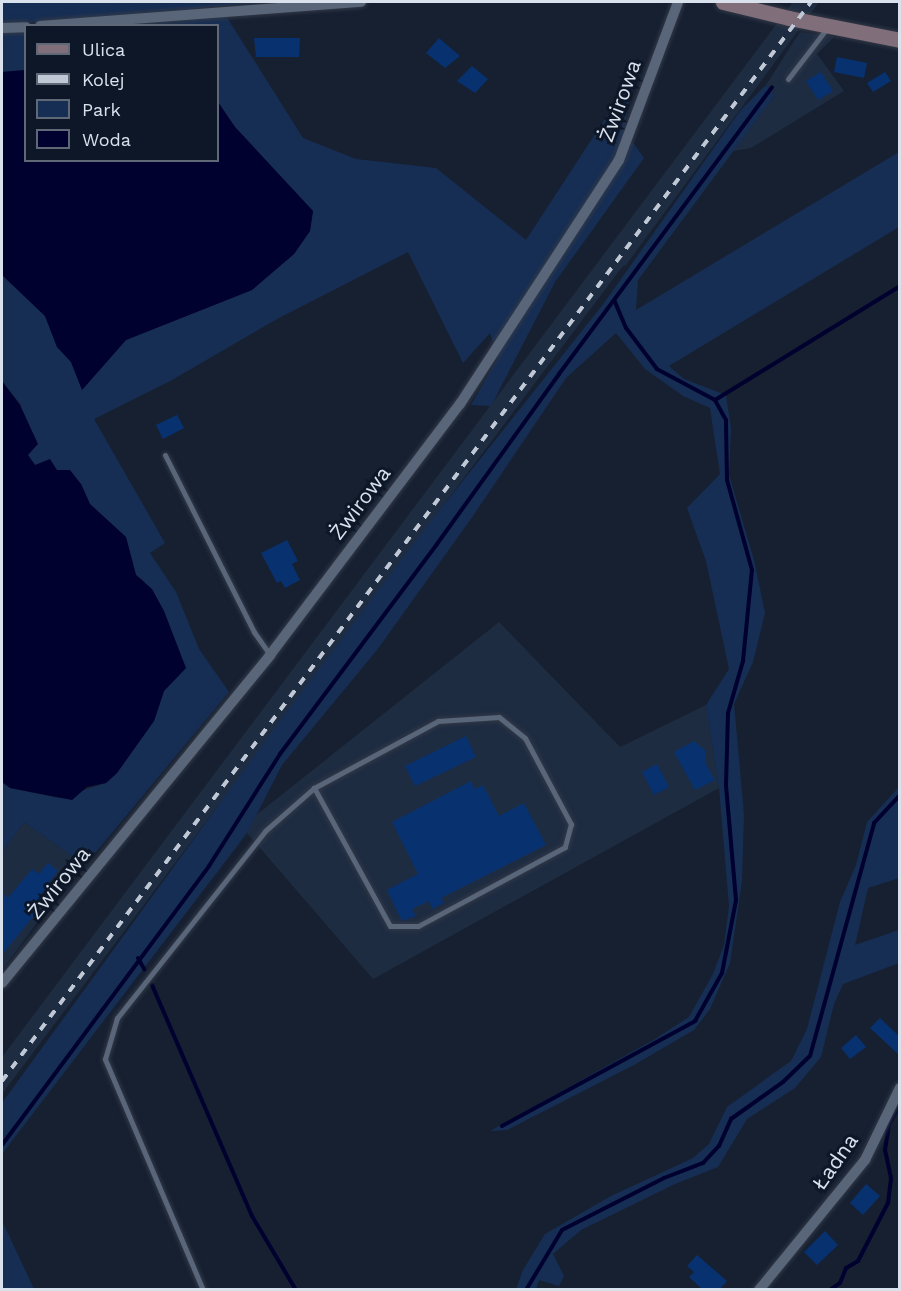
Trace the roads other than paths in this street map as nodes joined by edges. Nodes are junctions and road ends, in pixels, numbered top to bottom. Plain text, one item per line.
1 (361, 2) edge
2 (678, 2) edge
3 (723, 2) edge
4 (67, 24) edge
5 (827, 26) junction
6 (24, 27) edge
7 (2, 28) edge
8 (900, 40) edge
9 (788, 79) dead end
10 (165, 455) dead end
11 (270, 655) junction
12 (314, 788) junction
13 (2, 983) edge
14 (900, 1088) edge
15 (203, 1290) edge
16 (759, 1290) edge

1 - 4 street
2 - 11 street, Żwirowa
3 - 5 street
5 - 8 street
5 - 9 lane
6 - 7 street
10 - 11 lane
11 - 13 street, Żwirowa
12 - 12 lane
12 - 15 lane
14 - 16 street, Ładna

